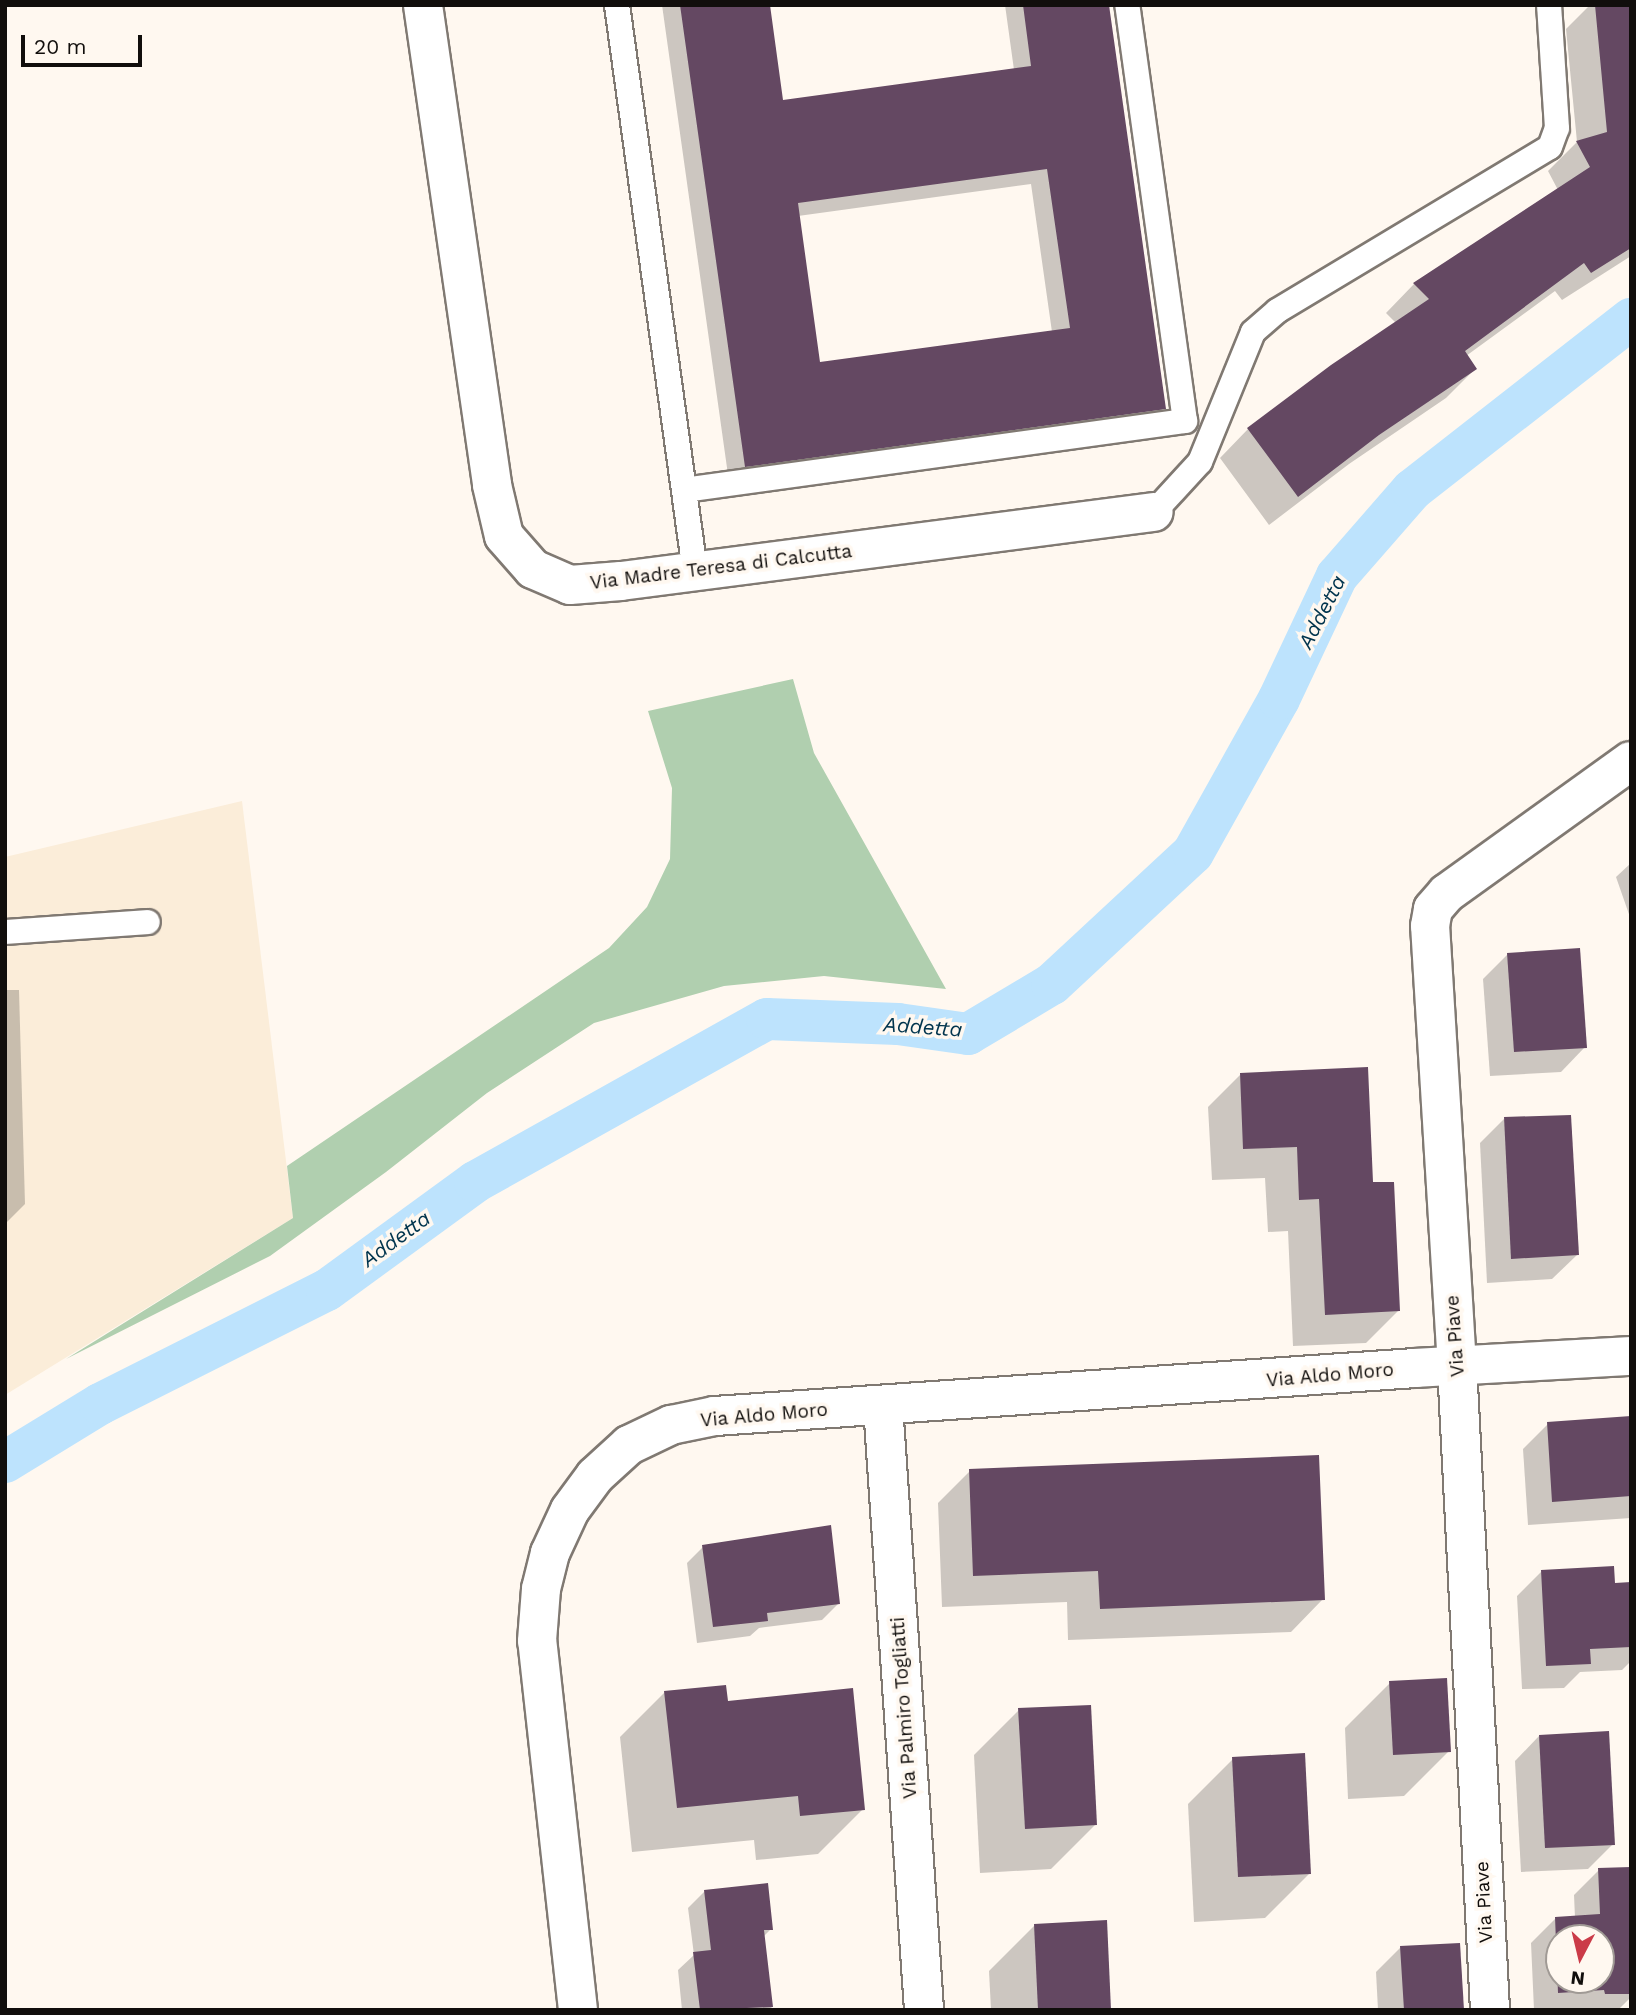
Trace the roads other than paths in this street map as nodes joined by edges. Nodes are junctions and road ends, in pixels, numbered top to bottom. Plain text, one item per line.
1 (423, 5) edge
2 (617, 5) edge
3 (1127, 5) edge
4 (1549, 5) edge
5 (684, 490) junction
6 (1154, 512) joint
7 (695, 571) junction
8 (1631, 761) edge
9 (148, 922) dead end
10 (5, 932) edge
11 (1631, 1356) edge
12 (1457, 1366) junction
13 (883, 1405) junction
14 (578, 2010) edge
15 (924, 2010) edge
16 (1490, 2010) edge

1 - 7 street, Via Madre Teresa di Calcutta
2 - 5 lane
3 - 5 lane
4 - 6 lane
5 - 7 lane
6 - 7 street, Via Madre Teresa di Calcutta
8 - 12 street, Via Piave
9 - 10 lane
11 - 12 street, Via Aldo Moro
12 - 13 street, Via Aldo Moro
12 - 16 street, Via Piave
13 - 14 street, Via Aldo Moro
13 - 15 street, Via Palmiro Togliatti

